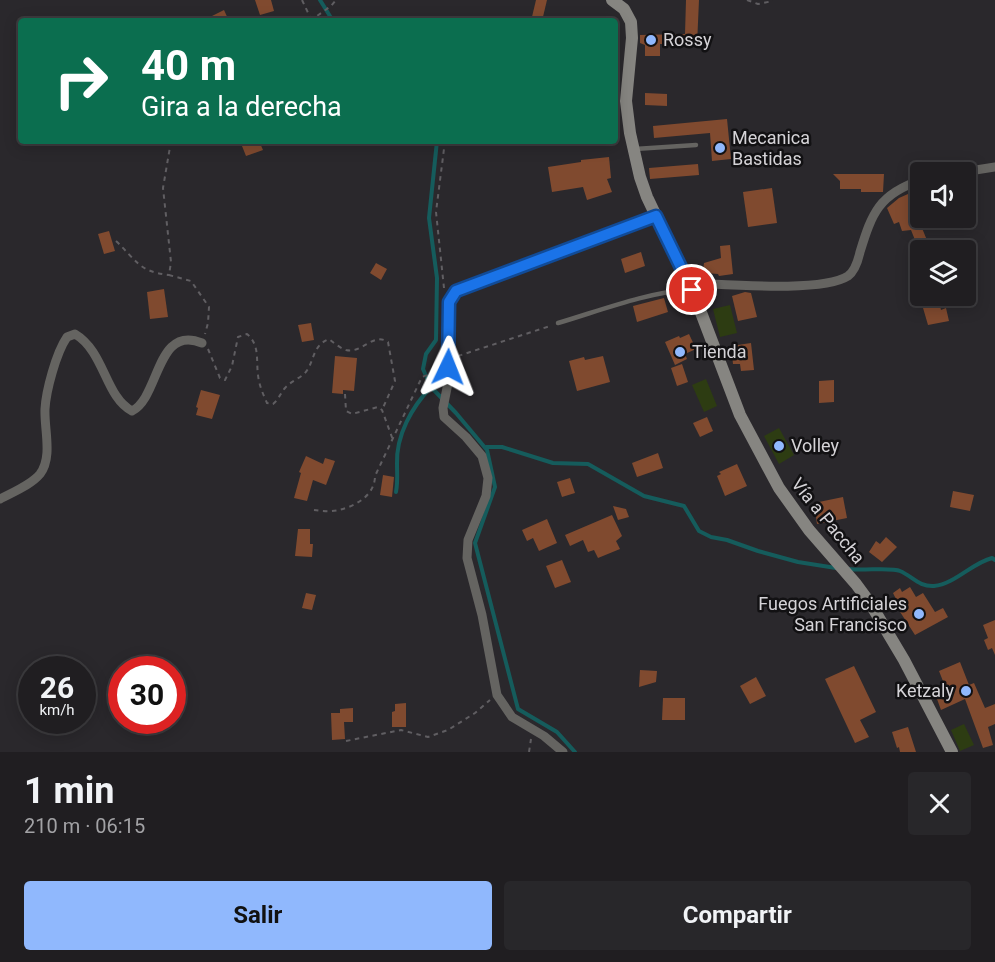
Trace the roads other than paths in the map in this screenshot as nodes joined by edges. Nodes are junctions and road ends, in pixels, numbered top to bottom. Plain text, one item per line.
1 (612, 0) edge
2 (696, 145) dead end
3 (633, 149) junction
4 (995, 167) edge
5 (976, 170) edge
6 (910, 184) edge
7 (656, 216) junction
8 (690, 287) junction
9 (558, 324) road end
10 (202, 343) road end
11 (0, 499) edge
12 (563, 752) edge
13 (952, 752) edge

1 - 3 main road, Vía a Paccha
2 - 3 lane
3 - 7 main road, Vía a Paccha
4 - 5 street
6 - 8 street
7 - 8 main road, Vía a Paccha
7 - 12 street
8 - 9 lane
8 - 13 main road, Vía a Paccha
10 - 11 street

